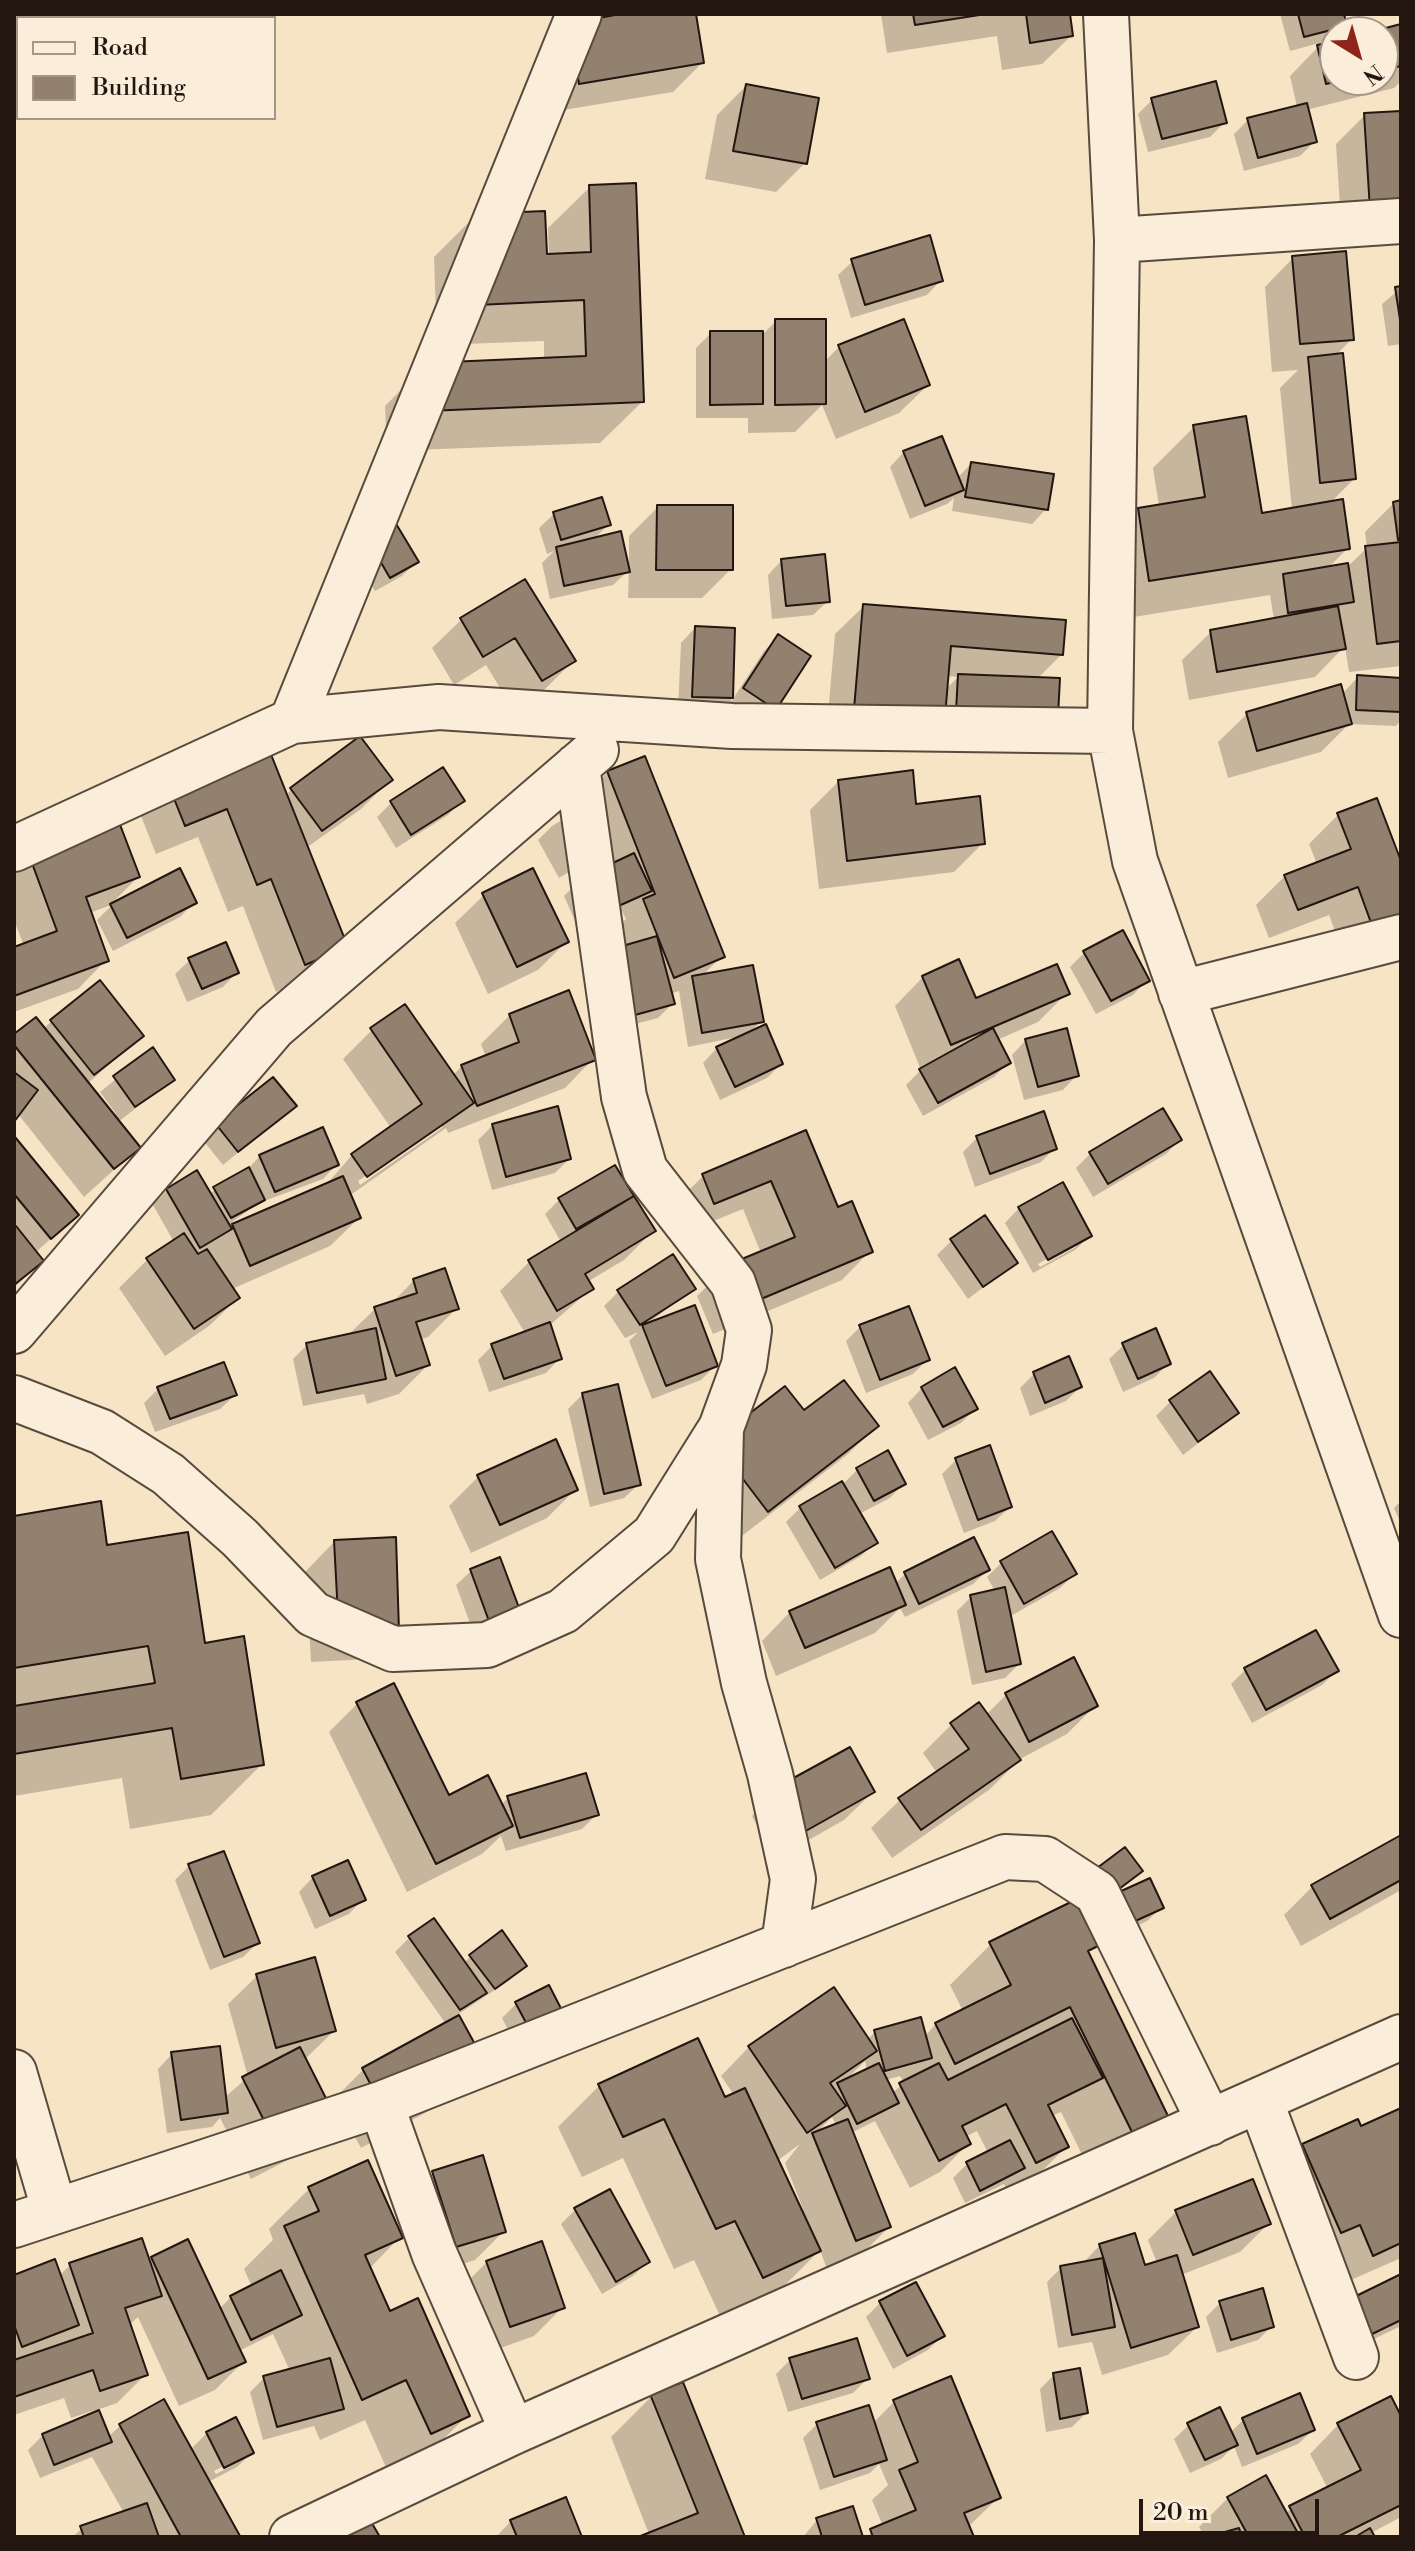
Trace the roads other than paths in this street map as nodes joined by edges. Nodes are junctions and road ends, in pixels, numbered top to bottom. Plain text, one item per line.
1 (579, 14) edge
2 (1106, 14) edge
3 (1401, 221) edge
4 (1117, 240) junction
5 (631, 720) junction
6 (292, 721) junction
7 (1110, 731) junction
8 (577, 766) junction
9 (14, 849) edge
10 (1401, 937) edge
11 (1181, 993) junction
12 (14, 1331) edge
13 (14, 1398) edge
14 (721, 1428) junction
15 (1401, 1615) edge
16 (784, 1945) junction
17 (1401, 2037) edge
18 (14, 2072) edge
19 (1260, 2100) junction
20 (381, 2104) junction
21 (1210, 2123) junction
22 (54, 2209) junction
23 (14, 2225) edge
24 (1356, 2357) dead end
25 (513, 2432) junction
26 (292, 2537) edge

1 - 6 street
2 - 4 street
3 - 4 street
4 - 7 street
5 - 6 street
5 - 7 street
5 - 8 street
6 - 9 street
7 - 11 street
8 - 12 street
8 - 14 street
10 - 11 street
11 - 15 street
13 - 14 street
14 - 16 street
16 - 20 street
16 - 21 street
17 - 19 street
18 - 22 street
19 - 21 street
19 - 24 street
20 - 22 street
20 - 25 street
21 - 25 street
22 - 23 street
25 - 26 street

